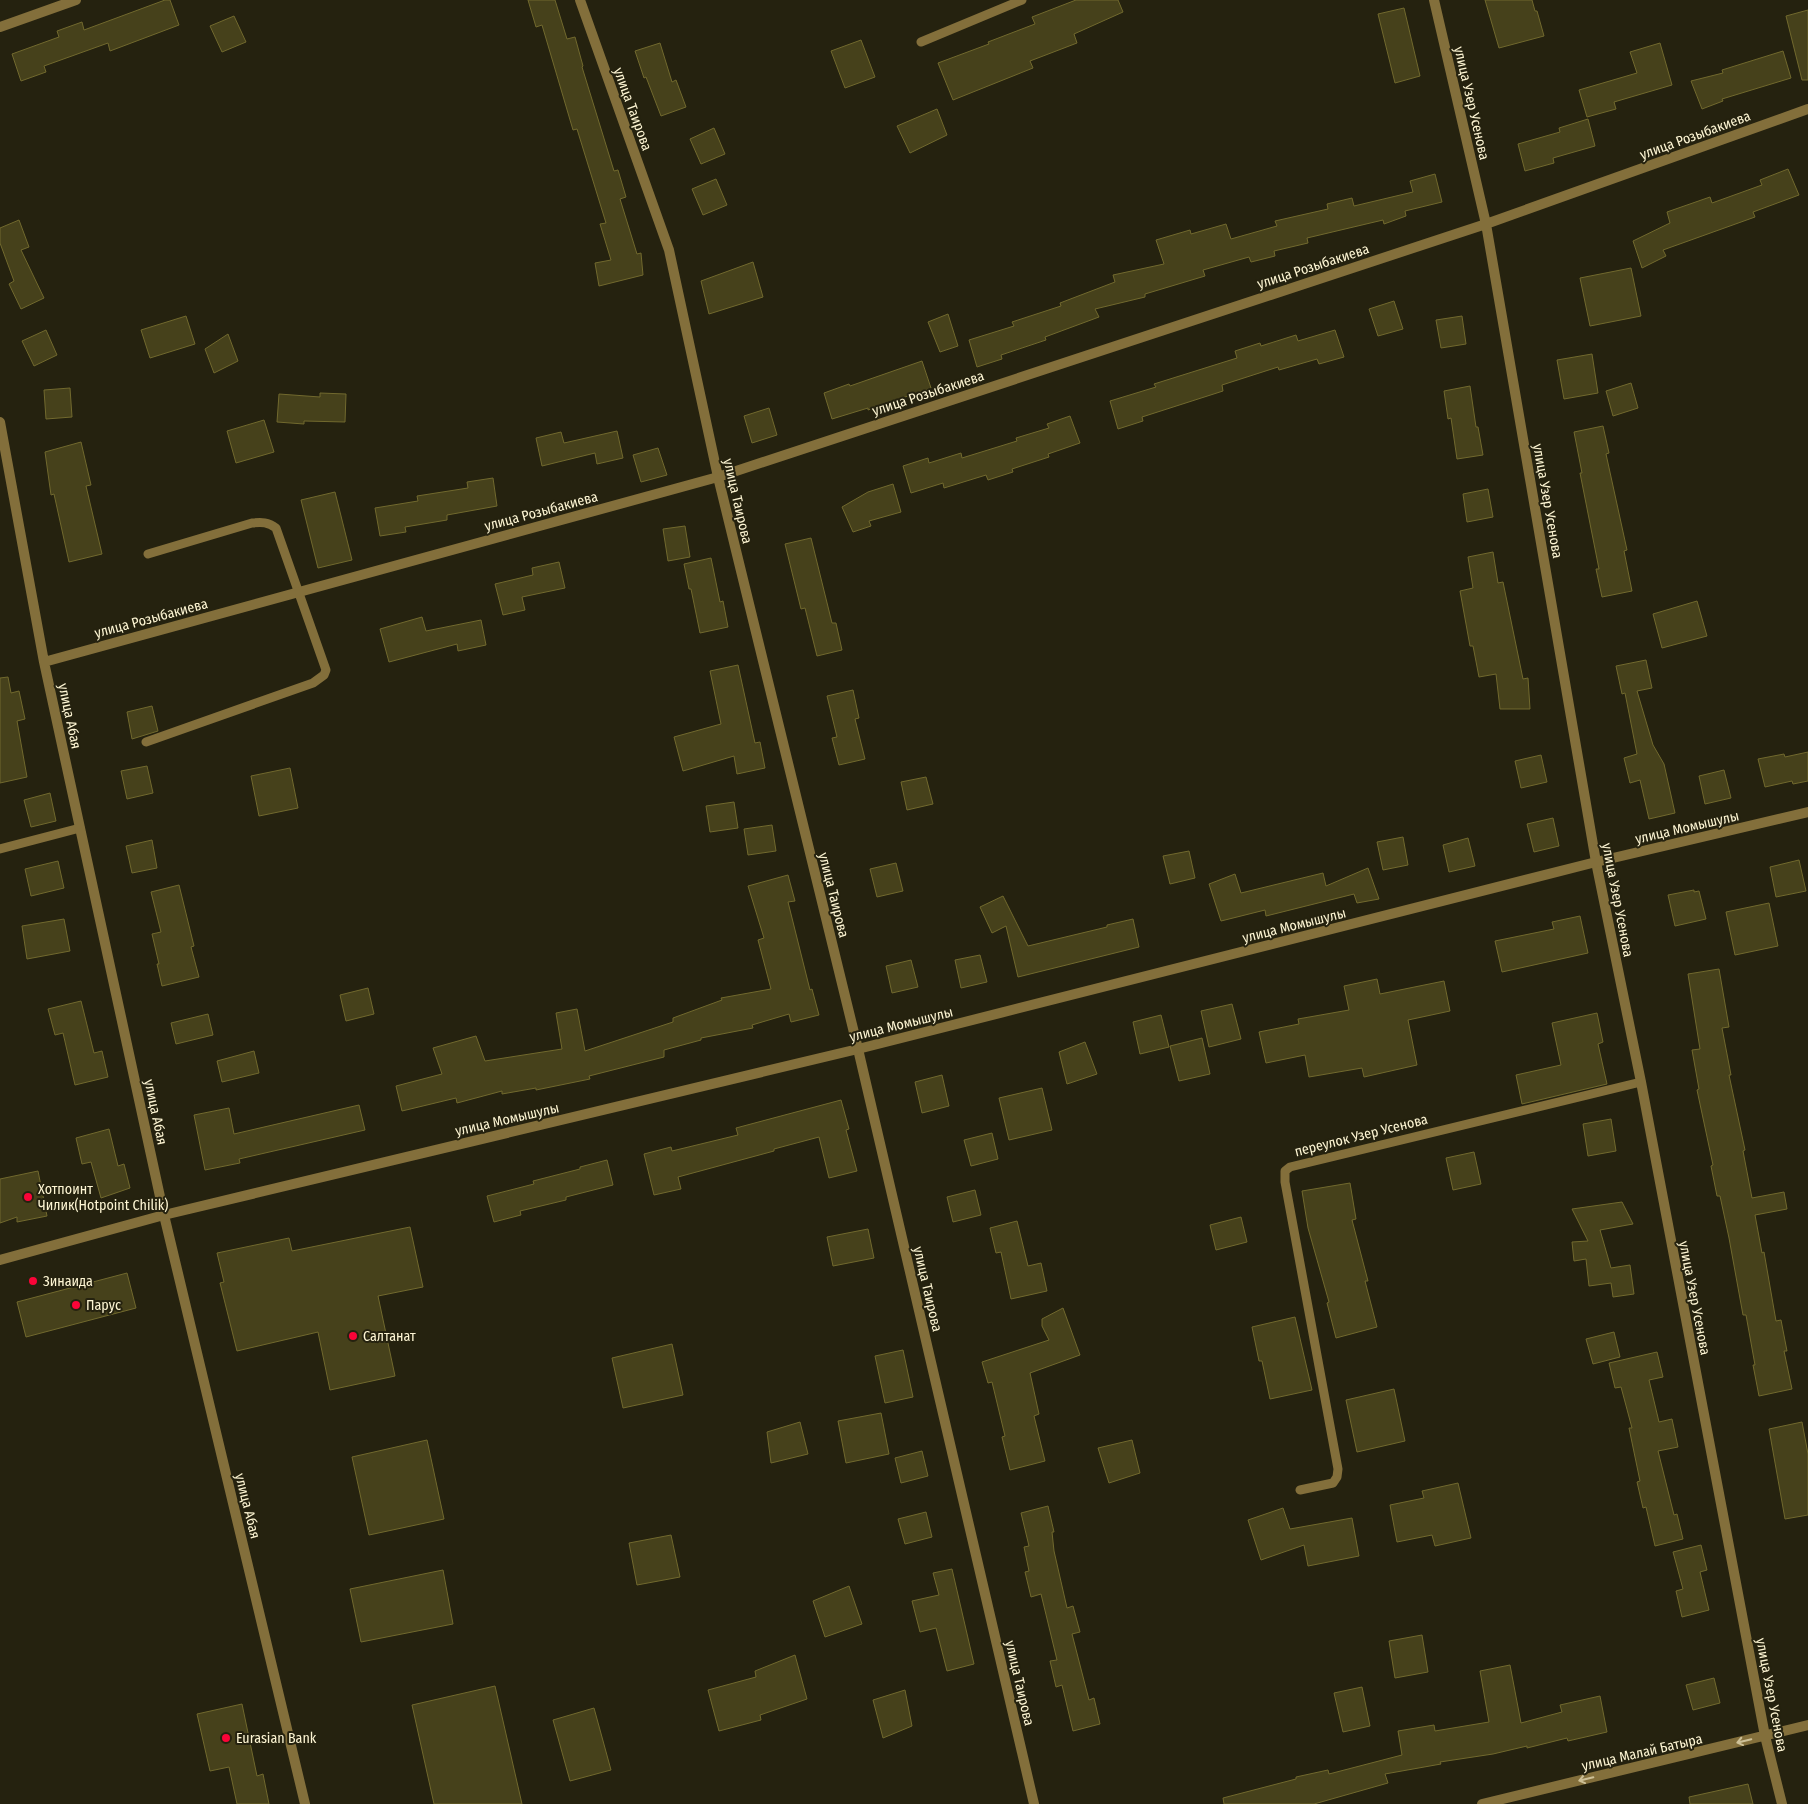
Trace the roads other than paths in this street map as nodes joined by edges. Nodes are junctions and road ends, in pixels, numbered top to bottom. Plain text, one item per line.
1 (76, 0) edge
2 (580, 0) edge
3 (1022, 0) edge
4 (1434, 0) edge
5 (0, 27) edge
6 (921, 42) dead end
7 (1808, 109) edge
8 (1486, 224) junction
9 (0, 422) edge
10 (718, 477) junction
11 (148, 554) dead end
12 (298, 592) junction
13 (44, 662) junction
14 (146, 742) dead end
15 (1808, 812) edge
16 (80, 828) junction
17 (0, 849) edge
18 (1596, 862) junction
19 (858, 1049) junction
20 (1641, 1082) junction
21 (164, 1215) junction
22 (0, 1260) edge
23 (1300, 1490) dead end
24 (1808, 1725) edge
25 (1764, 1736) junction
26 (305, 1804) edge
27 (1034, 1804) edge
28 (1482, 1804) edge
29 (1782, 1804) edge

1 - 5 street
2 - 10 street, улица Таирова
3 - 6 lane
4 - 8 street, улица Узер Усенова
7 - 8 street, улица Розыбакиева
8 - 10 street, улица Розыбакиева
8 - 18 street, улица Узер Усенова
9 - 13 street, улица Абая
10 - 12 street, улица Розыбакиева
10 - 19 street, улица Таирова
11 - 12 lane
12 - 13 street, улица Розыбакиева
12 - 14 lane
13 - 16 street, улица Абая
15 - 18 street, улица Момышулы
16 - 17 lane
16 - 21 street, улица Абая
18 - 19 street, улица Момышулы
18 - 20 street, улица Узер Усенова
19 - 21 street, улица Момышулы
19 - 27 street, улица Таирова
20 - 23 lane, переулок Узер Усенова
20 - 25 street, улица Узер Усенова
21 - 22 street, улица Момышулы
21 - 26 street, улица Абая
24 - 25 street, улица Малай Батыра
25 -> 28 street, улица Малай Батыра
25 - 29 street, улица Узер Усенова

